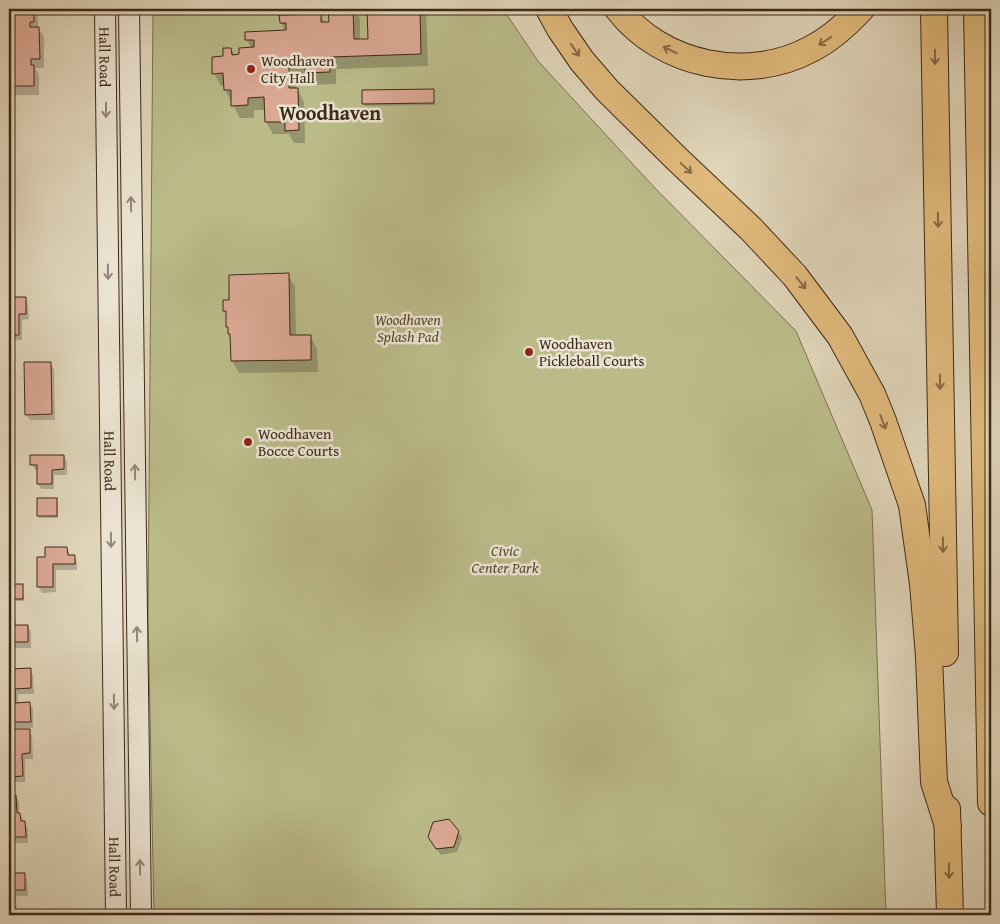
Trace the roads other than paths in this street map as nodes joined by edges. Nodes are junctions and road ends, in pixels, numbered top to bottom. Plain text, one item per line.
1 (105, 9) edge
2 (129, 9) edge
3 (549, 9) edge
4 (618, 9) edge
5 (861, 9) edge
6 (934, 9) edge
7 (977, 9) edge
8 (106, 176) junction
9 (131, 176) junction
10 (111, 507) junction
11 (135, 507) junction
12 (991, 804) edge
13 (139, 805) junction
14 (115, 806) junction
15 (948, 826) junction
16 (116, 915) edge
17 (141, 915) edge
18 (950, 915) edge

1 -> 8 street, Hall Road
2 - 9 street, Hall Road
3 -> 15 highway
5 -> 4 highway
6 -> 15 highway
7 - 12 highway
8 - 9 street
8 -> 10 street, Hall Road
11 -> 9 street, Hall Road
10 - 11 street
10 -> 14 street, Hall Road
13 -> 11 street, Hall Road
13 - 14 street
17 -> 13 street, Hall Road
14 - 16 street, Hall Road
15 -> 18 highway

